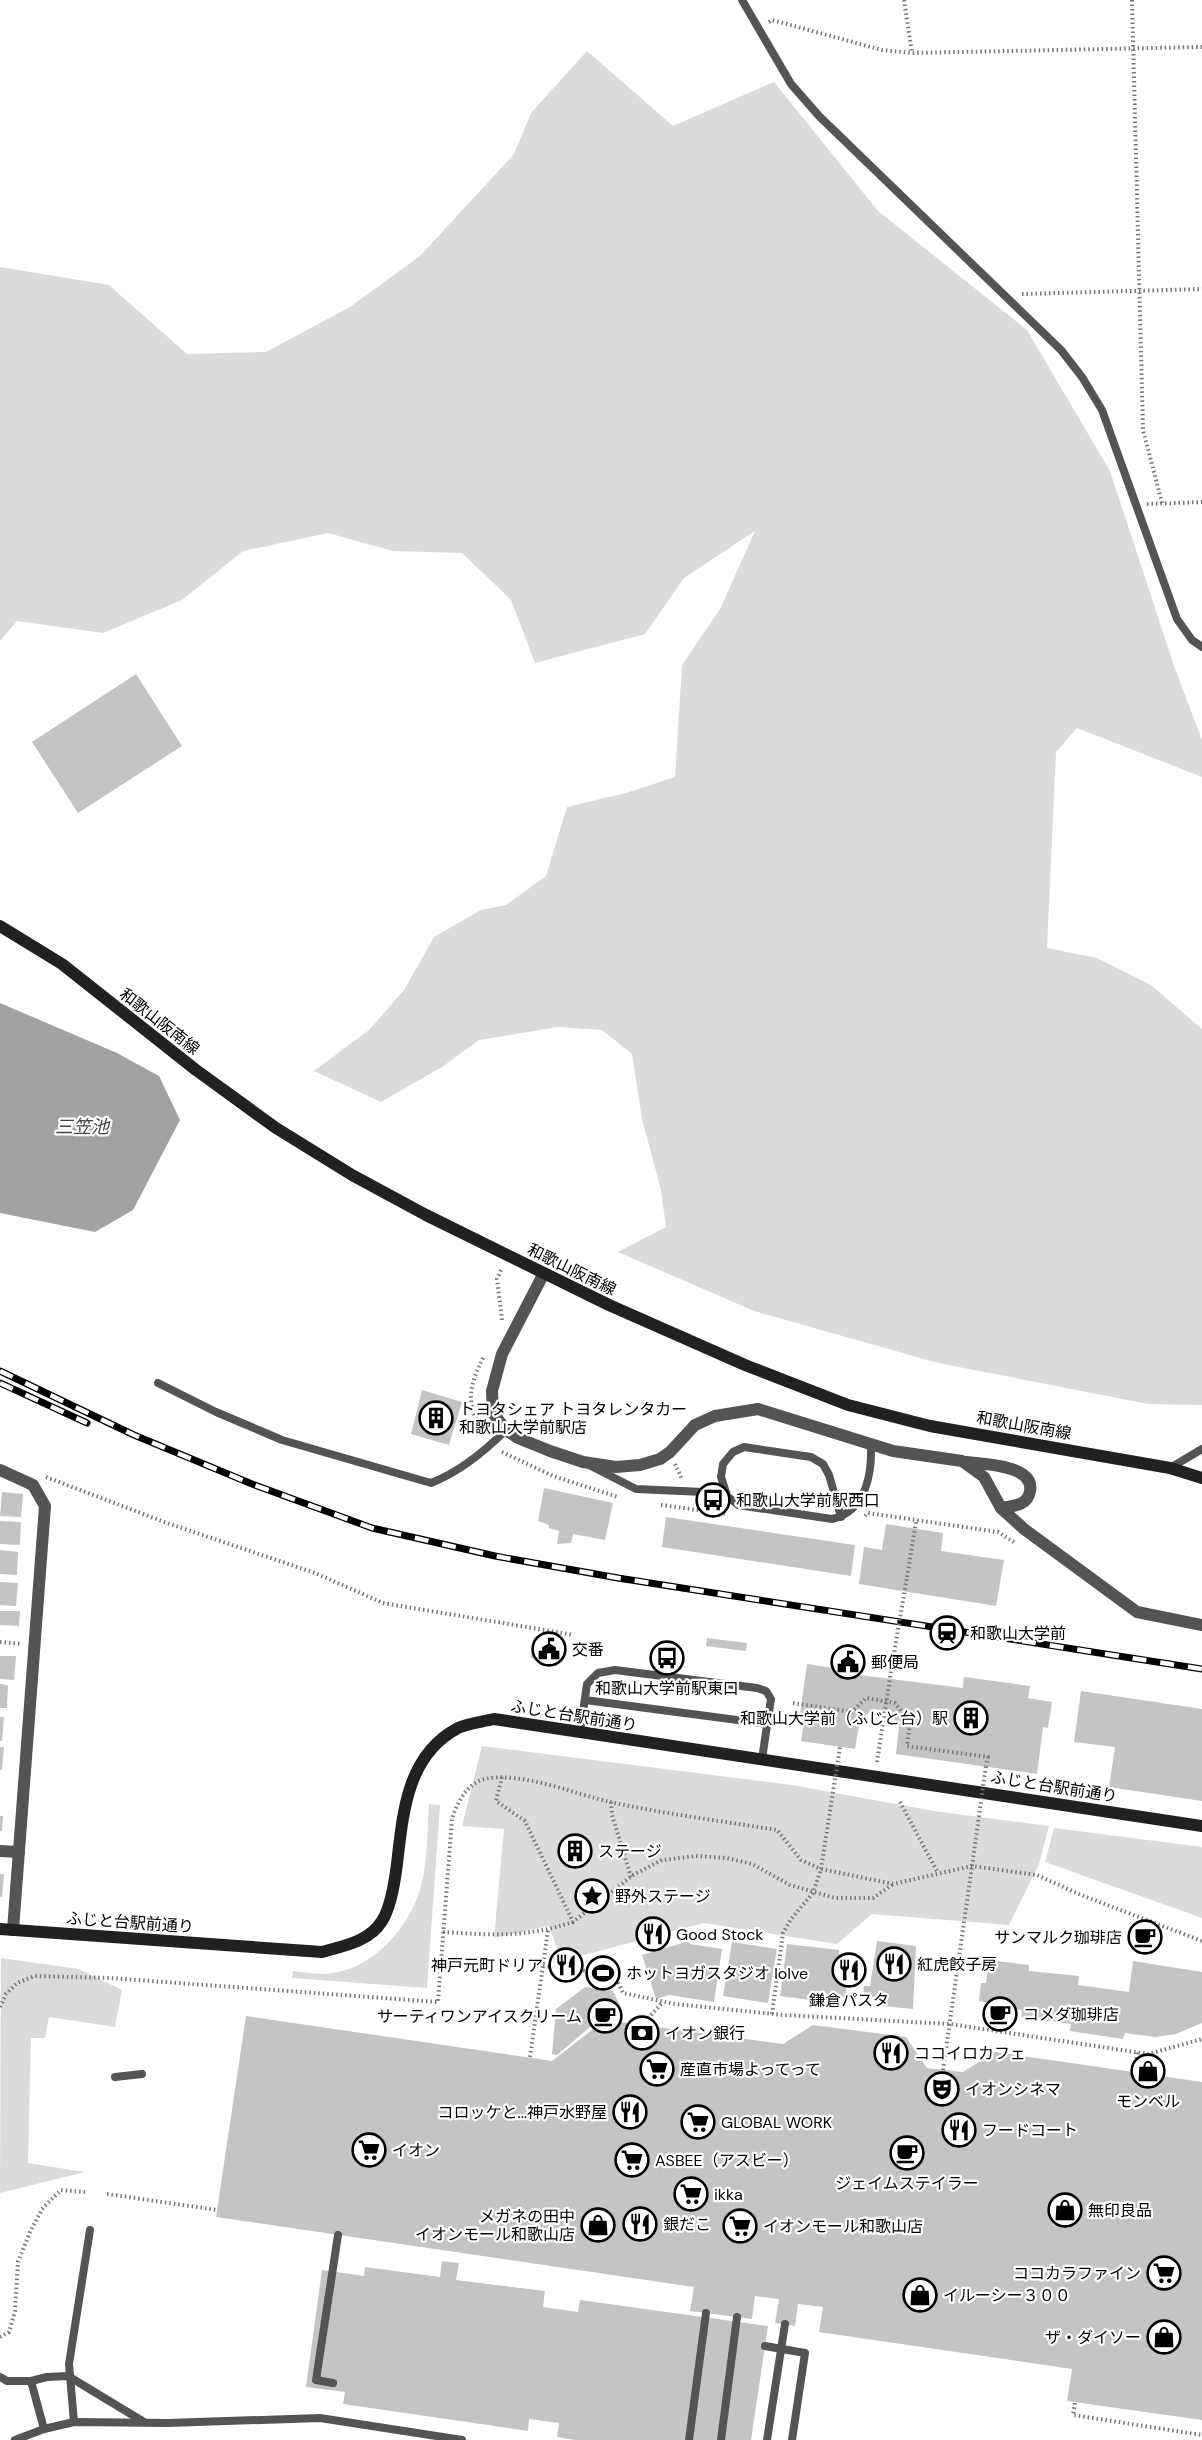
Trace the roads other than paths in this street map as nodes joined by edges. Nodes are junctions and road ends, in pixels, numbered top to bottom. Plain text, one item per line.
1 (742, 0) edge
2 (1202, 647) edge
3 (0, 926) edge
4 (544, 1274) junction
5 (158, 1383) dead end
6 (506, 1431) junction
7 (871, 1444) junction
8 (1202, 1449) edge
9 (962, 1461) junction
10 (583, 1462) junction
11 (1170, 1468) junction
12 (0, 1470) edge
13 (1202, 1478) edge
14 (726, 1493) junction
15 (1000, 1508) junction
16 (842, 1517) junction
17 (1202, 1625) edge
18 (585, 1700) junction
19 (768, 1724) junction
20 (580, 1733) junction
21 (762, 1759) junction
22 (1202, 1826) edge
23 (0, 1851) edge
24 (19, 1852) junction
25 (0, 1929) edge
26 (13, 1930) junction
27 (142, 2074) dead end
28 (115, 2077) dead end
29 (90, 2230) dead end
30 (338, 2235) dead end
31 (706, 2313) dead end
32 (737, 2317) dead end
33 (785, 2324) dead end
34 (765, 2346) dead end
35 (68, 2376) junction
36 (0, 2377) edge
37 (31, 2381) junction
38 (333, 2383) dead end
39 (74, 2422) junction
40 (145, 2423) junction
41 (44, 2429) junction
42 (15, 2440) edge
43 (462, 2440) edge
44 (689, 2440) edge
45 (721, 2440) edge
46 (767, 2440) edge
47 (792, 2440) edge

1 - 2 lane
3 - 4 street, 和歌山阪南線
4 - 6 street
4 - 11 street, 和歌山阪南線
5 - 6 lane
6 - 10 street
7 - 9 street
7 - 10 street
7 - 16 lane
8 - 11 lane
9 - 15 street
9 - 15 street
10 - 14 lane
11 - 13 street, 和歌山阪南線
12 - 24 street
14 - 16 lane
14 - 16 lane
15 - 17 street
18 - 19 lane
18 - 19 lane
18 - 20 lane
19 - 21 lane
20 - 21 street, ふじと台駅前通り
20 - 26 street, ふじと台駅前通り
21 - 22 street, ふじと台駅前通り
23 - 24 street
24 - 26 street
25 - 26 street, ふじと台駅前通り
27 - 28 lane
29 - 35 lane
30 - 38 lane
31 - 44 lane
32 - 45 lane
33 - 46 lane, bridge
34 - 47 lane
35 - 37 lane
35 - 39 lane
35 - 40 lane
36 - 37 lane
37 - 41 lane
39 - 40 lane
39 - 41 lane
40 - 43 lane
41 - 42 lane

